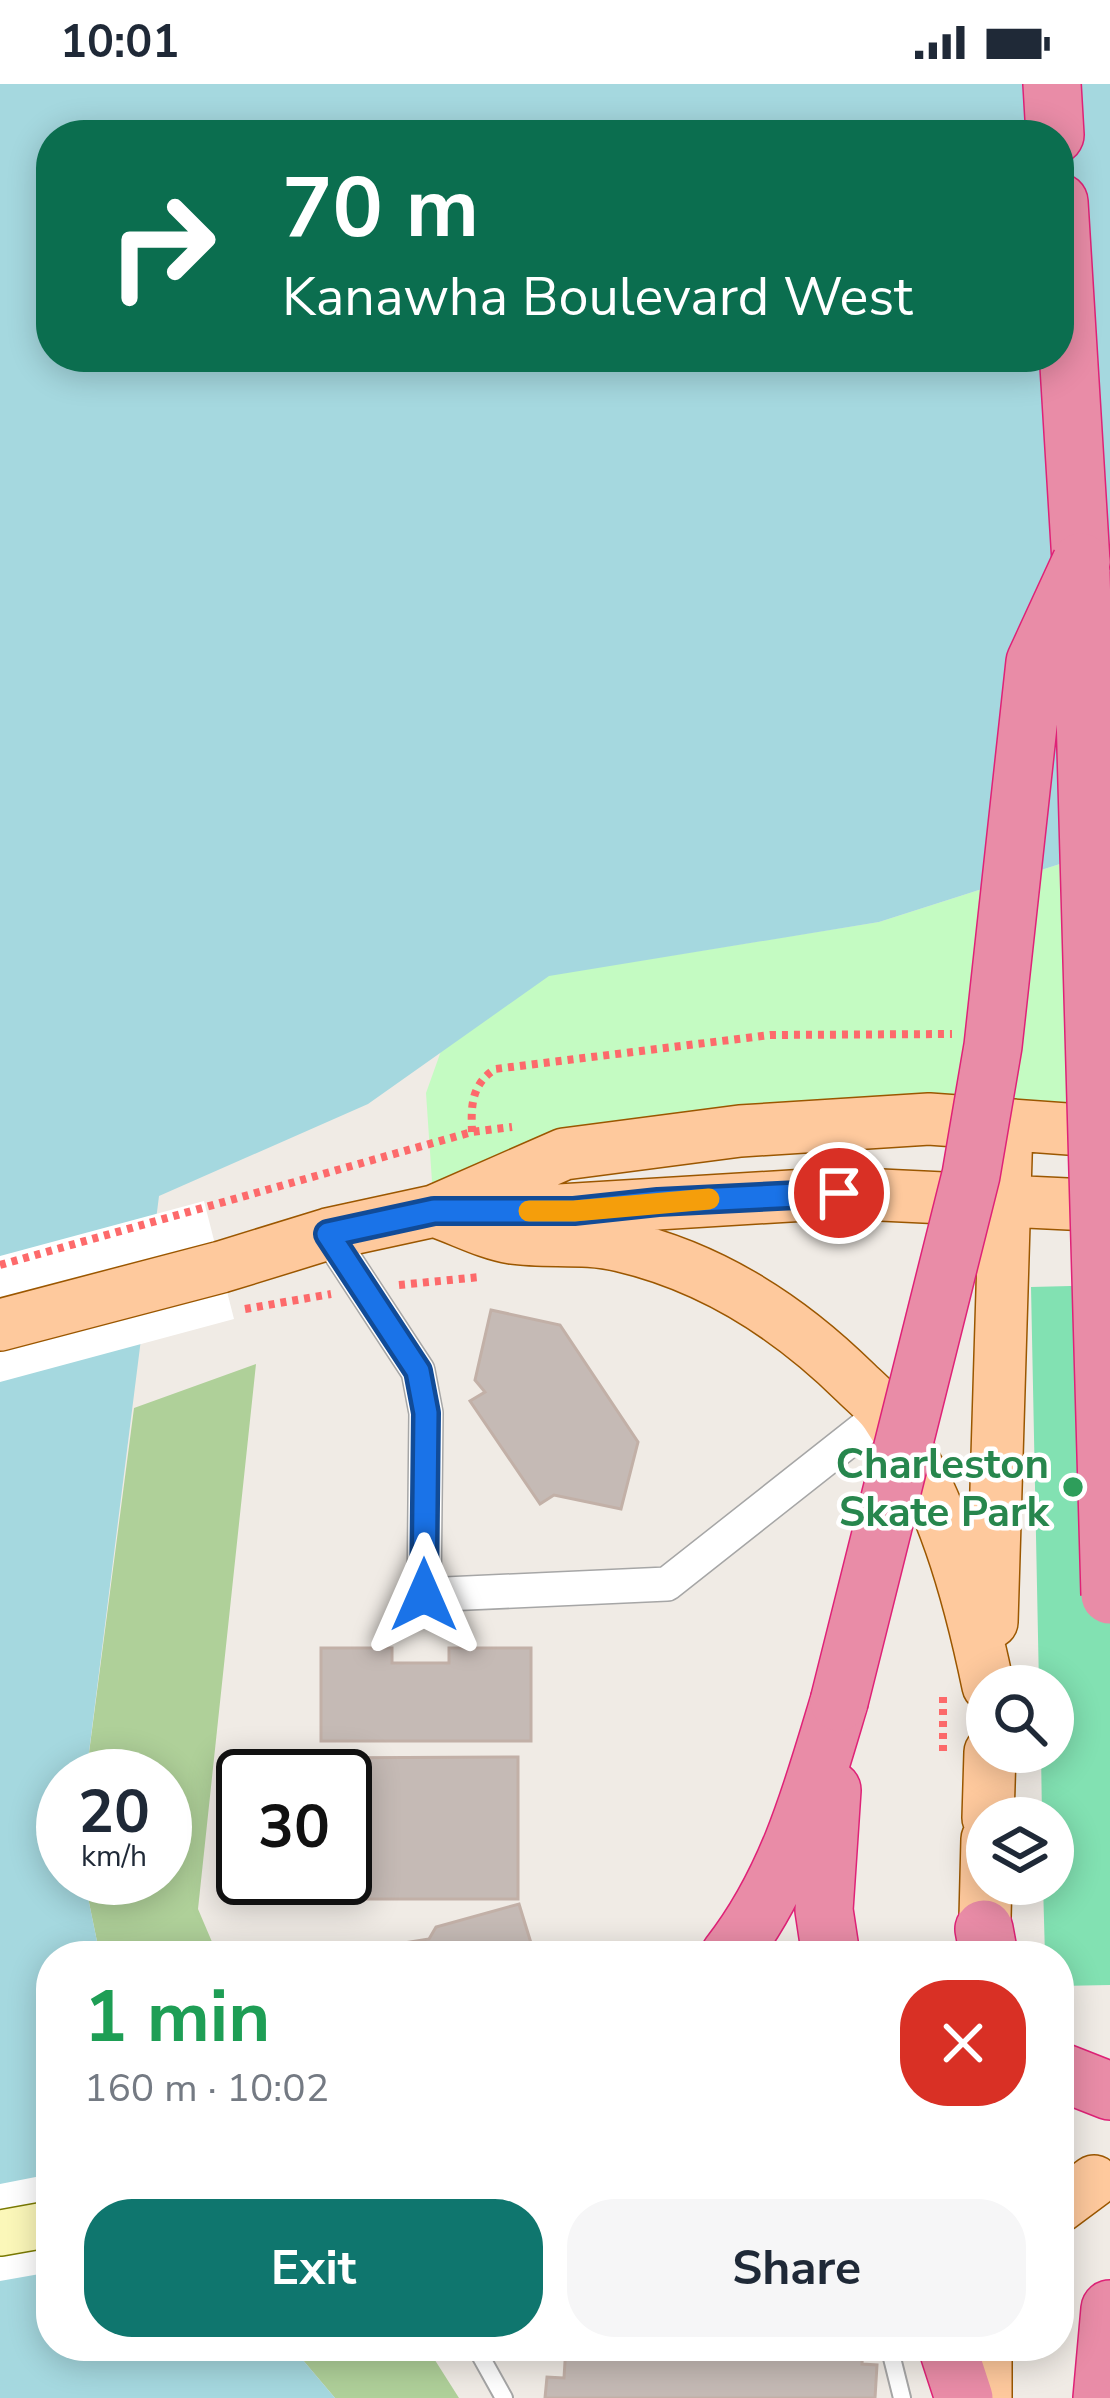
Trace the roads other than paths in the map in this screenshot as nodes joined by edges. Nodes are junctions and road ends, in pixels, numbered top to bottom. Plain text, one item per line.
1 (1052, 84) edge
2 (1054, 120) edge
3 (1069, 372) edge
4 (1081, 562) junction
5 (1007, 1124) junction
6 (1110, 1132) edge
7 (1006, 1199) junction
8 (1110, 1206) edge
9 (434, 1211) junction
10 (328, 1234) junction
11 (0, 1325) edge
12 (885, 1412) junction
13 (1110, 1595) edge
14 (972, 1665) edge
15 (974, 1665) edge
16 (838, 1702) junction
17 (986, 1905) edge
18 (739, 1941) edge
19 (829, 1941) edge
20 (986, 1941) edge
21 (1074, 2077) edge
22 (1110, 2091) edge
23 (36, 2227) edge
24 (0, 2234) edge
25 (1110, 2309) edge
26 (483, 2361) edge
27 (893, 2361) edge
28 (952, 2361) edge
29 (986, 2361) edge
30 (504, 2398) edge
31 (902, 2398) edge
32 (964, 2398) edge
33 (986, 2398) edge
34 (1102, 2398) edge

1 - 2 highway
3 - 4 highway
4 - 13 highway, bridge
4 - 16 highway, bridge
5 - 6 main road
5 - 7 main road
5 - 9 main road
7 - 8 main road
7 - 9 main road
7 - 15 main road
9 - 10 main road
9 - 12 main road
10 - 11 main road
10 - 12 street
12 - 14 main road
16 - 18 highway
16 - 19 highway
17 - 20 main road
21 - 22 highway
23 - 24 main road
25 - 34 highway
26 - 30 lane
27 - 31 lane
28 - 32 highway
29 - 33 main road

